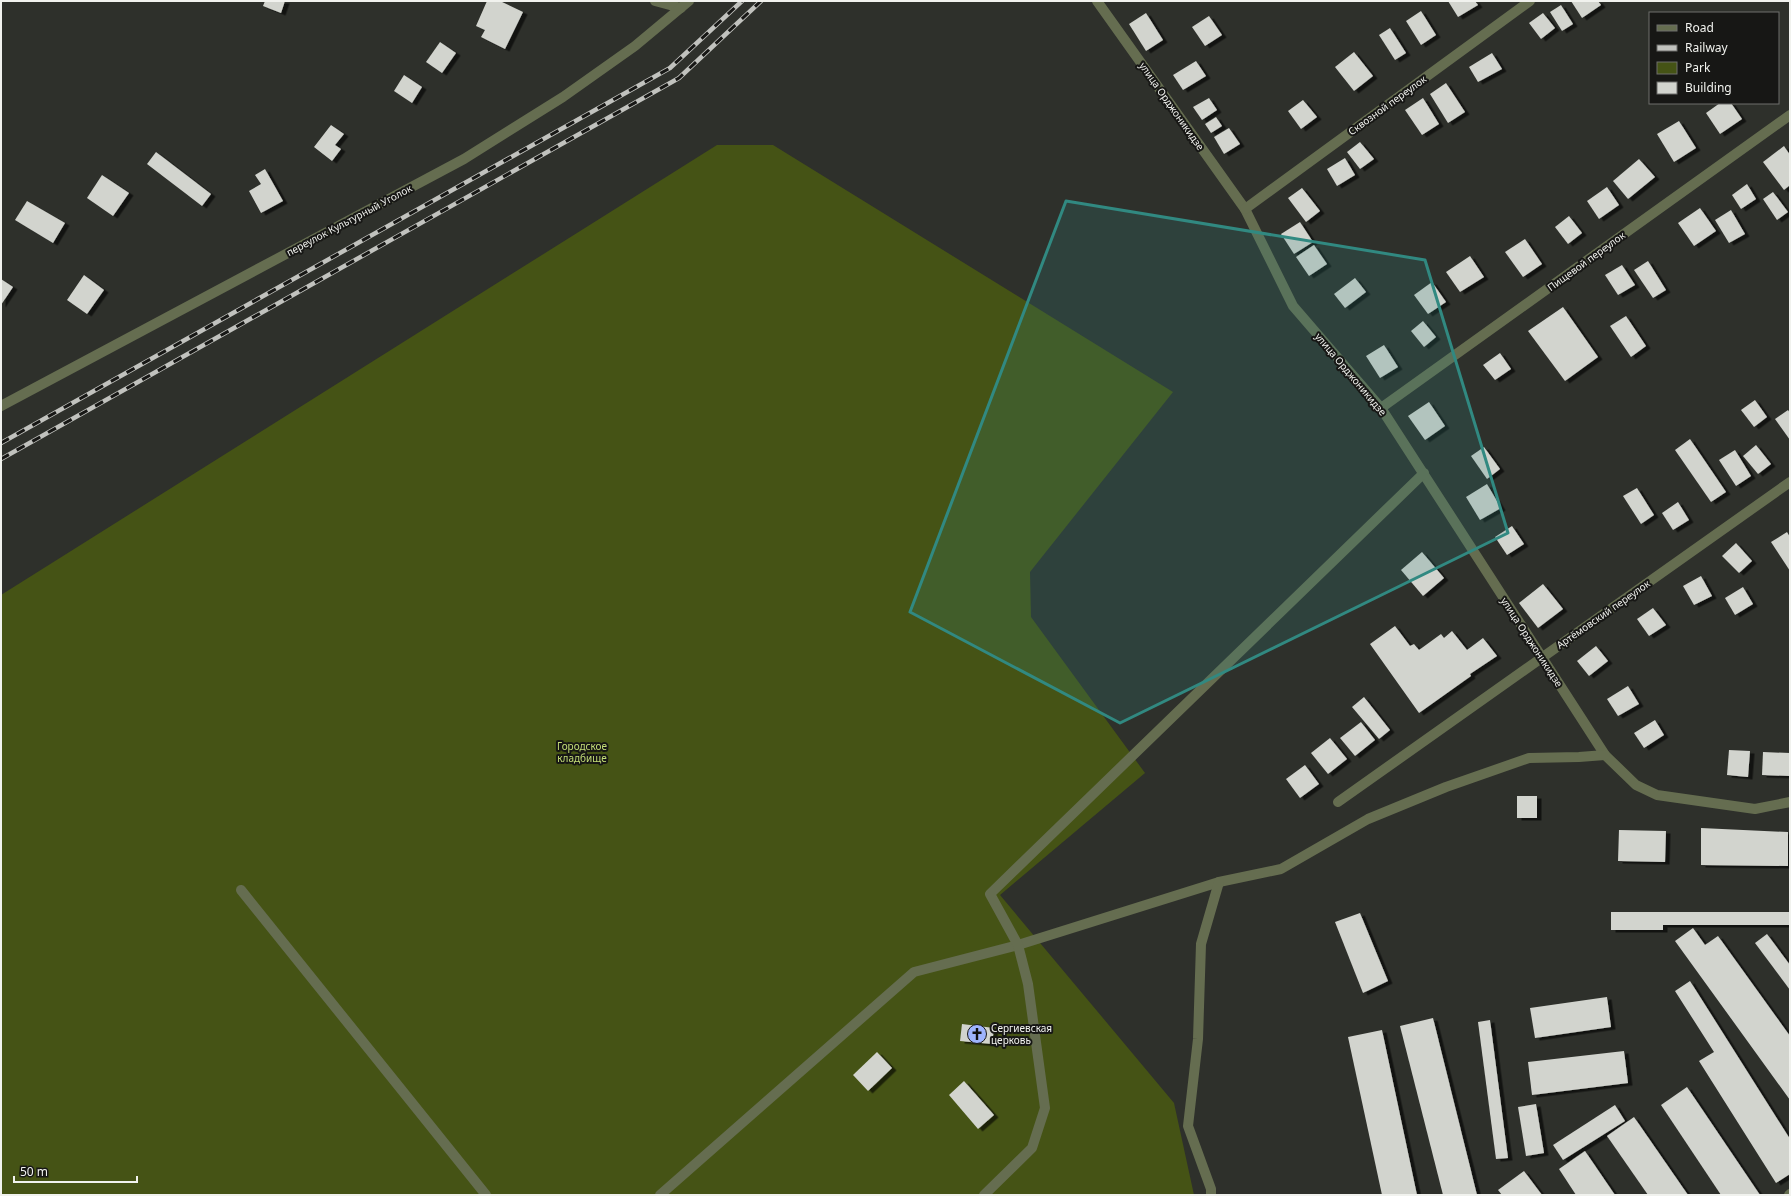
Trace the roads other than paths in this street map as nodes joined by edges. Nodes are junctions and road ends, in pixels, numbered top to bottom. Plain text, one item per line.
1 (656, 1) edge
2 (689, 1) edge
3 (1097, 1) edge
4 (1530, 1) edge
5 (681, 8) junction
6 (1790, 115) edge
7 (1245, 209) junction
8 (1, 406) edge
9 (1382, 408) junction
10 (1424, 473) junction
11 (1790, 482) edge
12 (1542, 657) junction
13 (1605, 755) junction
14 (1338, 802) dead end
15 (1790, 802) edge
16 (1219, 882) junction
17 (241, 890) dead end
18 (1018, 945) junction
19 (486, 1195) edge
20 (660, 1195) edge
21 (984, 1195) edge
22 (1211, 1195) edge

1 - 5 street
2 - 5 street, переулок Культурный Уголок
3 - 7 street, улица Орджоникидзе
4 - 7 street, Сквозной переулок
5 - 8 street, переулок Культурный Уголок
6 - 9 street, Пищевой переулок
7 - 9 street, улица Орджоникидзе
9 - 10 street, улица Орджоникидзе
10 - 12 street, улица Орджоникидзе
10 - 18 street
11 - 12 street, Артёмовский переулок
12 - 13 street, улица Орджоникидзе
12 - 14 street, Артёмовский переулок
13 - 15 street, улица Орджоникидзе
13 - 16 street
16 - 18 street
16 - 22 street
17 - 19 street
18 - 20 street
18 - 21 street

